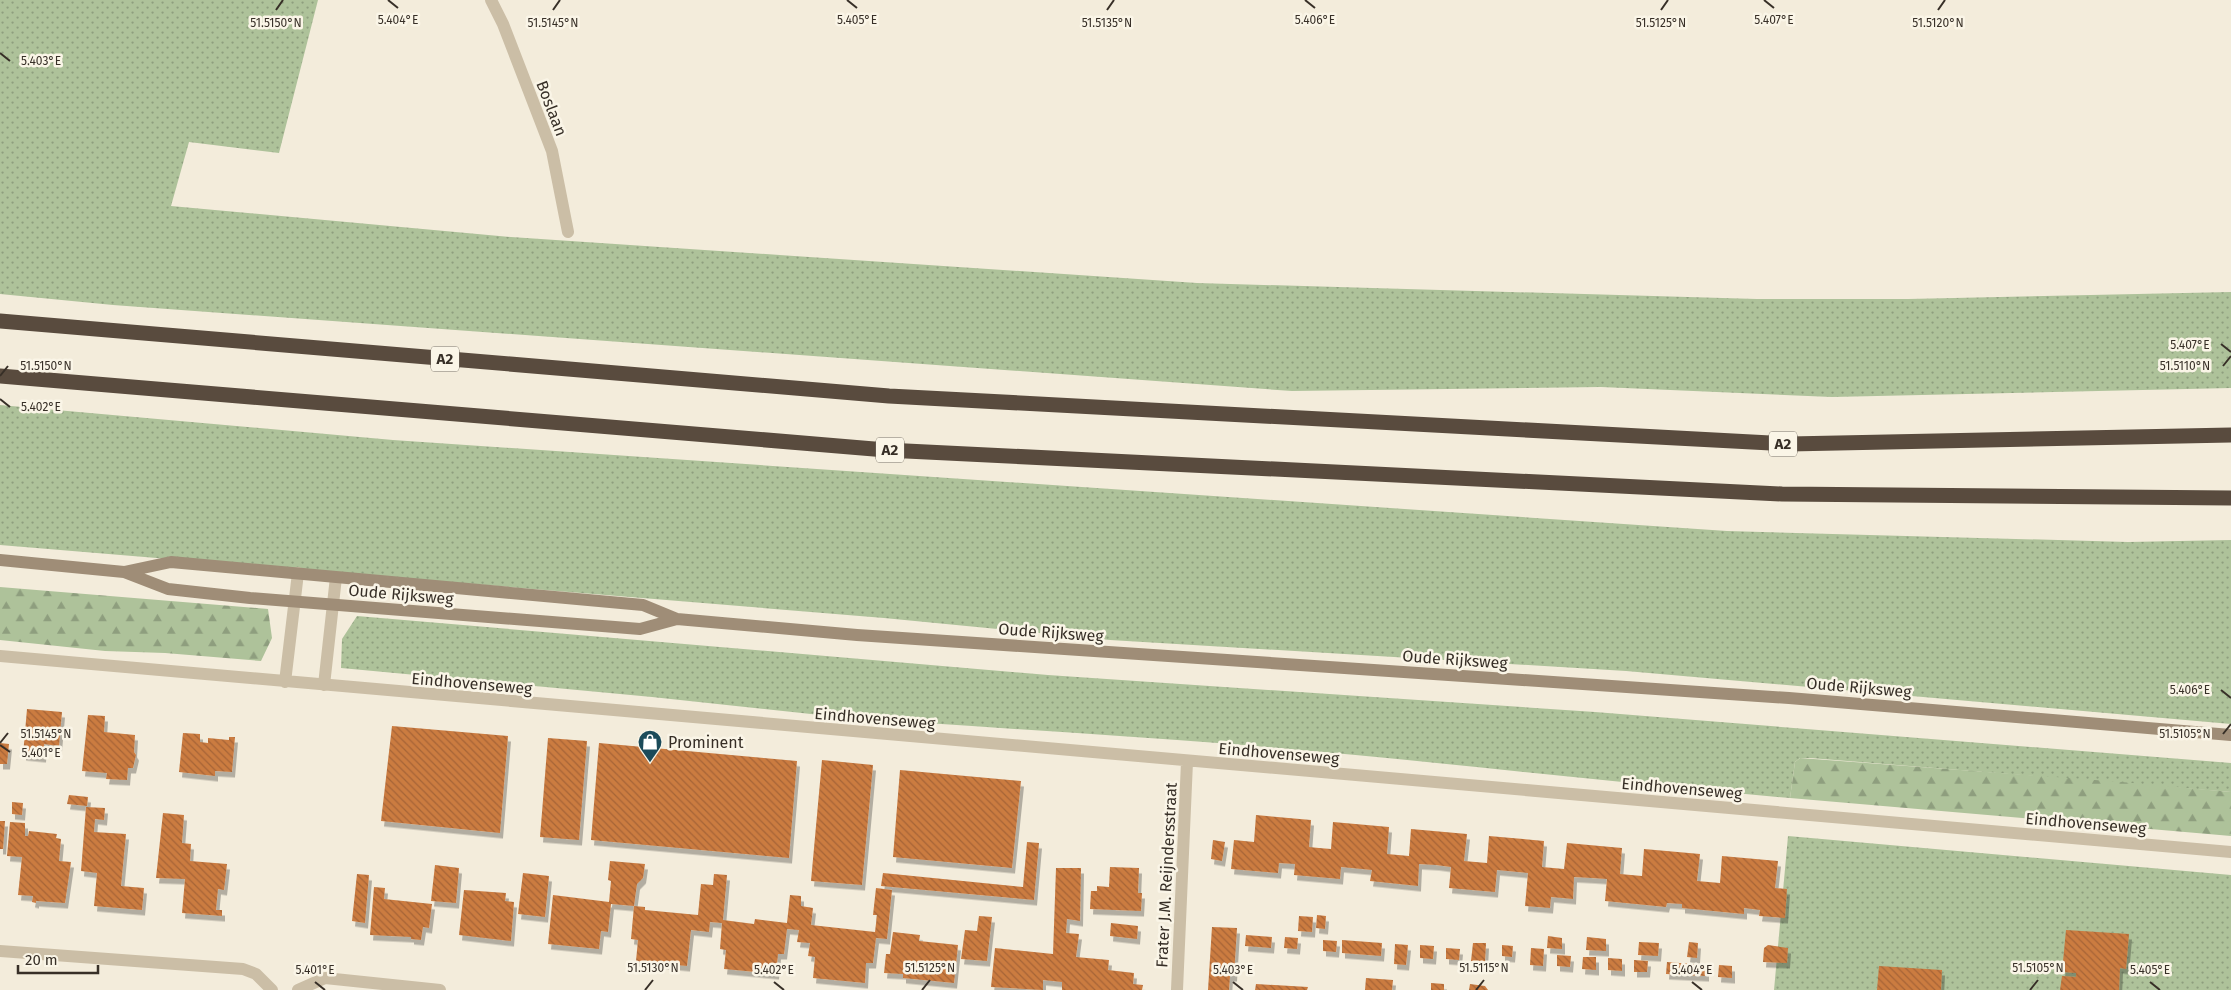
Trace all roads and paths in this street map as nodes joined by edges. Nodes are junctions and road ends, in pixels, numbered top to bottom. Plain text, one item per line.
1 (492, 0) edge
2 (568, 232) dead end
3 (0, 321) edge
4 (0, 376) edge
5 (2231, 435) edge
6 (2231, 498) edge
7 (0, 560) edge
8 (124, 572) junction
9 (298, 573) junction
10 (336, 577) junction
11 (295, 600) junction
12 (332, 604) junction
13 (677, 619) junction
14 (0, 656) edge
15 (285, 682) junction
16 (324, 685) junction
17 (2231, 734) edge
18 (1187, 762) junction
19 (2231, 852) edge
20 (0, 951) edge
21 (272, 990) edge
22 (298, 990) edge
23 (440, 990) edge
24 (1177, 990) edge

1 - 2 street, Boslaan
3 - 5 highway, A2
4 - 6 highway, A2
7 - 8 main road, Oude Rijksweg
8 - 9 main road, Oude Rijksweg
8 - 11 main road, Oude Rijksweg
9 - 10 main road, Oude Rijksweg
9 - 11 street
10 - 12 street
10 - 13 main road, Oude Rijksweg
11 - 12 main road, Oude Rijksweg
11 - 15 street
12 - 13 main road, Oude Rijksweg
12 - 16 street
13 - 17 main road, Oude Rijksweg
14 - 15 street, Eindhovenseweg
15 - 16 street, Eindhovenseweg
16 - 18 street, Eindhovenseweg
18 - 19 street, Eindhovenseweg
18 - 24 street, Frater J.M. Reijndersstraat
20 - 21 street
22 - 23 street

